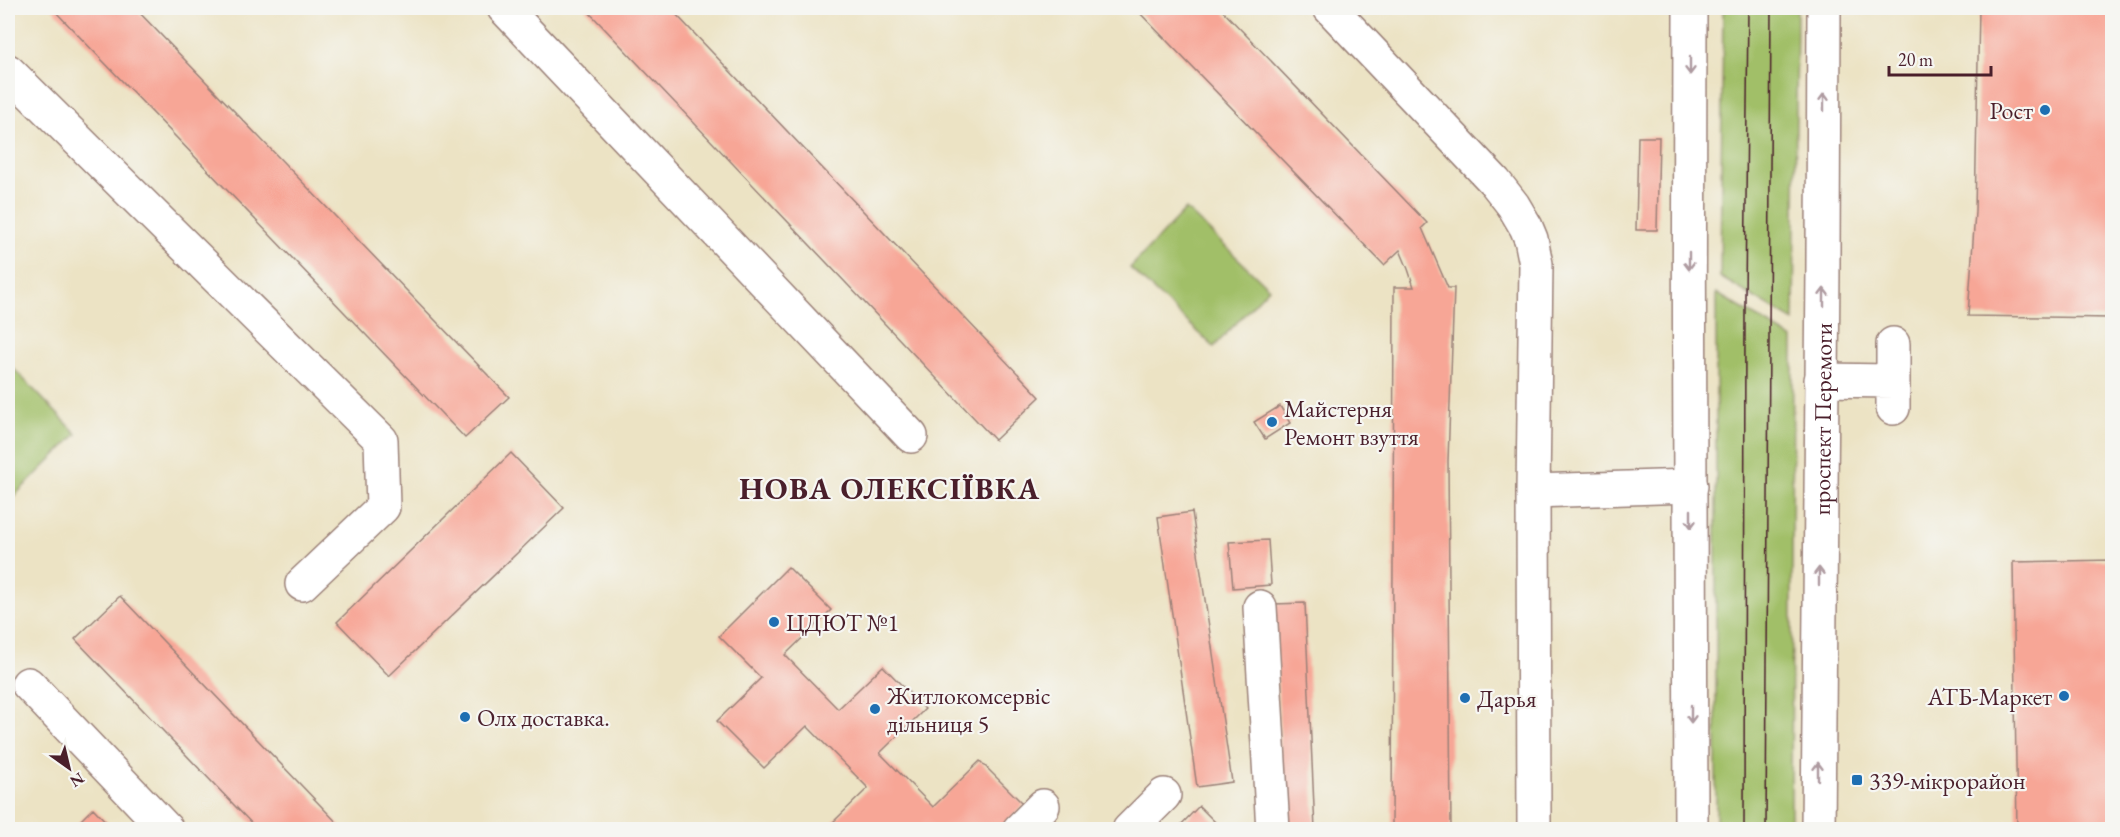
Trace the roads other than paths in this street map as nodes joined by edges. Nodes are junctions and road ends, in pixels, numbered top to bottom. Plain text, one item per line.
1 (504, 8) edge
2 (1330, 8) edge
3 (1690, 8) edge
4 (1824, 8) edge
5 (8, 71) edge
6 (1893, 344) dead end
7 (1821, 380) junction
8 (911, 436) dead end
9 (1691, 486) junction
10 (1533, 491) junction
11 (302, 585) dead end
12 (1260, 608) dead end
13 (28, 684) dead end
14 (1164, 795) dead end
15 (1043, 806) dead end
16 (167, 830) edge
17 (1019, 830) edge
18 (1130, 830) edge
19 (1273, 830) edge
20 (1534, 830) edge
21 (1691, 830) edge
22 (1818, 830) edge

1 - 8 main road
2 - 10 main road
3 -> 9 main road
7 -> 4 main road, проспект Перемоги
5 - 11 main road
6 - 7 main road
22 -> 7 main road, проспект Перемоги
9 - 10 main road
9 -> 21 main road
10 - 20 main road
12 - 19 main road
13 - 16 main road
14 - 18 main road
15 - 17 main road

